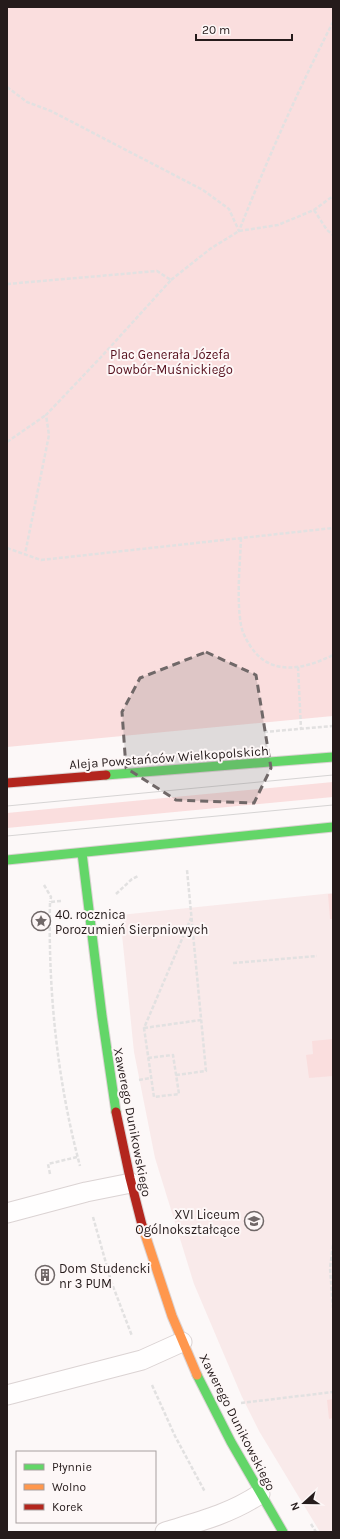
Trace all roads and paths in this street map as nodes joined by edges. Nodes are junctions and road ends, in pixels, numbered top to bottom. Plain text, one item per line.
1 (333, 22) edge
2 (7, 87) edge
3 (333, 196) edge
4 (314, 210) junction
5 (239, 231) junction
6 (333, 235) edge
7 (171, 280) junction
8 (7, 284) edge
9 (46, 415) junction
10 (7, 442) edge
11 (333, 528) edge
12 (241, 538) junction
13 (7, 548) edge
14 (25, 554) junction
15 (333, 655) edge
16 (298, 667) junction
17 (301, 729) dead end
18 (333, 757) edge
19 (7, 783) edge
20 (333, 827) edge
21 (82, 853) junction
22 (7, 860) edge
23 (194, 868) dead end
24 (187, 869) junction
25 (180, 870) dead end
26 (144, 873) dead end
27 (114, 896) dead end
28 (191, 918) junction
29 (317, 956) dead end
30 (233, 963) dead end
31 (201, 1020) junction
32 (144, 1028) junction
33 (148, 1058) junction
34 (176, 1074) junction
35 (131, 1183) junction
36 (7, 1213) edge
37 (333, 1245) edge
38 (331, 1268) edge
39 (333, 1308) edge
40 (182, 1342) junction
41 (333, 1392) edge
42 (7, 1395) edge
43 (236, 1403) dead end
44 (260, 1494) junction
45 (308, 1520) dead end
46 (165, 1532) edge
47 (283, 1532) edge
48 (316, 1532) edge

1 - 5 path
2 - 5 path
3 - 4 path
4 - 5 path
4 - 6 path
5 - 7 path
7 - 8 path
7 - 9 path
9 - 10 path
9 - 14 path
11 - 12 path
12 - 14 path
12 - 16 path
13 - 14 path
15 - 16 path
16 - 17 path
18 - 19 street, Aleja Powstańców Wielkopolskich
20 - 21 street
21 - 22 street
21 - 35 street, Xawerego Dunikowskiego
23 - 24 path
24 - 25 path
24 - 28 path
26 - 27 path
28 - 31 path
28 - 32 path
29 - 30 path
31 - 32 path
31 - 34 path
32 - 33 path
33 - 34 path
33 - 34 path
35 - 36 lane
35 - 40 street, Xawerego Dunikowskiego
37 - 38 path
38 - 39 path
40 - 42 lane
40 - 44 street, Xawerego Dunikowskiego
41 - 43 path
44 - 46 lane
44 - 47 street, Xawerego Dunikowskiego
45 - 48 path

